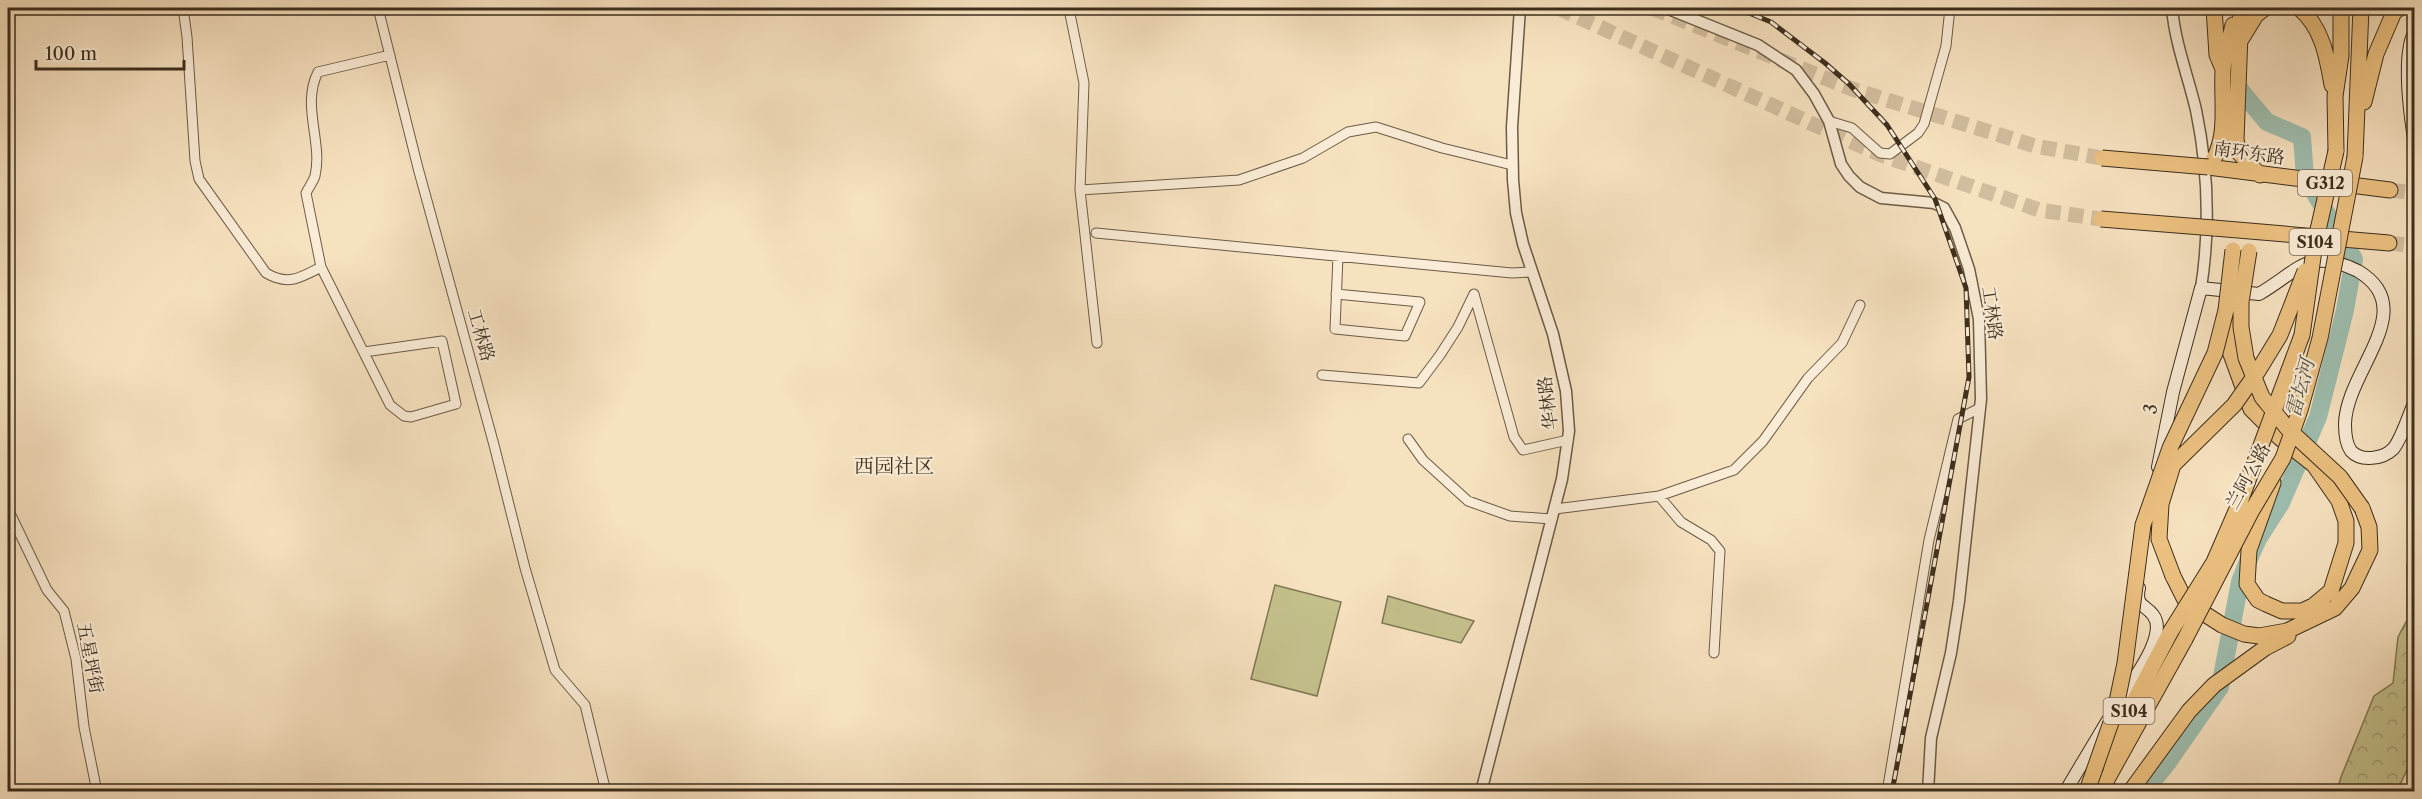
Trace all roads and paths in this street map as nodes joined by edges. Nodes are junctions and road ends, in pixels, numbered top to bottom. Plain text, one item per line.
1 (183, 8) edge
2 (378, 8) edge
3 (1071, 8) edge
4 (1520, 8) edge
5 (1666, 8) edge
6 (1950, 8) edge
7 (2172, 8) edge
8 (2214, 8) edge
9 (2234, 8) edge
10 (2241, 8) edge
11 (2265, 8) edge
12 (2299, 8) edge
13 (2341, 8) edge
14 (2361, 8) edge
15 (2400, 8) edge
16 (2415, 33) edge
17 (2239, 44) junction
18 (390, 55) junction
19 (2223, 69) junction
20 (2335, 96) junction
21 (2358, 108) junction
22 (1829, 121) junction
23 (2228, 139) junction
24 (2415, 139) edge
25 (2102, 158) tunnel mouth
26 (1512, 165) junction
27 (2208, 167) junction
28 (2260, 175) junction
29 (1080, 190) junction
30 (2390, 190) tunnel mouth
31 (2101, 219) tunnel mouth
32 (2220, 229) junction
33 (2262, 232) junction
34 (1096, 233) dead end
35 (2315, 243) junction
36 (2389, 243) tunnel mouth
37 (2241, 250) junction
38 (1338, 256) junction
39 (321, 267) junction
40 (1531, 272) junction
41 (2200, 288) junction
42 (1336, 294) junction
43 (1860, 305) dead end
44 (2226, 310) junction
45 (1097, 342) dead end
46 (364, 352) junction
47 (1322, 375) dead end
48 (2415, 403) edge
49 (1980, 408) junction
50 (1408, 439) dead end
51 (1568, 440) junction
52 (2283, 458) junction
53 (1659, 496) junction
54 (8, 509) edge
55 (1554, 514) junction
56 (2262, 642) junction
57 (1714, 653) dead end
58 (2087, 791) edge
59 (97, 792) edge
60 (606, 792) edge
61 (1481, 792) edge
62 (1887, 792) edge
63 (1928, 792) edge
64 (2065, 792) edge
65 (2100, 792) edge
66 (2130, 792) edge

1 - 39 street
2 - 18 street, 工林路
3 - 29 street
4 - 26 street, 华林路
5 - 22 street, 工林路
6 - 22 street
7 - 41 street, 3
8 - 19 highway
9 - 19 highway
10 - 17 highway
11 - 17 highway
12 - 20 highway
13 - 20 highway, 兰阿公路 / S104
14 - 21 highway, 兰阿公路 / S104
15 - 21 highway
16 - 24 main road
17 - 23 highway
18 - 39 street
18 - 60 street, 工林路
19 - 23 highway
20 - 35 highway, 兰阿公路 / S104, bridge
21 - 52 highway, 兰阿公路 / S104, bridge
22 - 49 street, 工林路
23 - 27 highway
23 - 28 highway
25 - 27 highway, 南环东路 / G312, bridge
26 - 29 street
26 - 40 street, 华林路
27 - 28 highway, 南环东路 / G312
28 - 30 highway, 南环东路 / G312, bridge
29 - 45 street
31 - 32 highway, bridge
32 - 33 highway
32 - 37 highway
33 - 36 highway, bridge
33 - 37 highway
34 - 38 street
35 - 56 highway, bridge
35 - 58 highway, 兰阿公路 / S104, bridge
37 - 44 highway, bridge
37 - 56 highway, bridge
38 - 40 street
38 - 42 street
39 - 46 street
40 - 51 street, 华林路
41 - 48 main road, bridge
41 - 64 main road, 3
42 - 42 street
43 - 53 street
44 - 52 highway, bridge
44 - 58 highway, bridge
46 - 46 street
47 - 51 street
49 - 62 street
49 - 63 street, 工林路
50 - 55 street
51 - 55 street, 华林路
52 - 65 highway, 兰阿公路 / S104, bridge
53 - 55 street
53 - 57 street
54 - 59 street, 五星坪街
55 - 61 street, 华林路
56 - 66 highway

